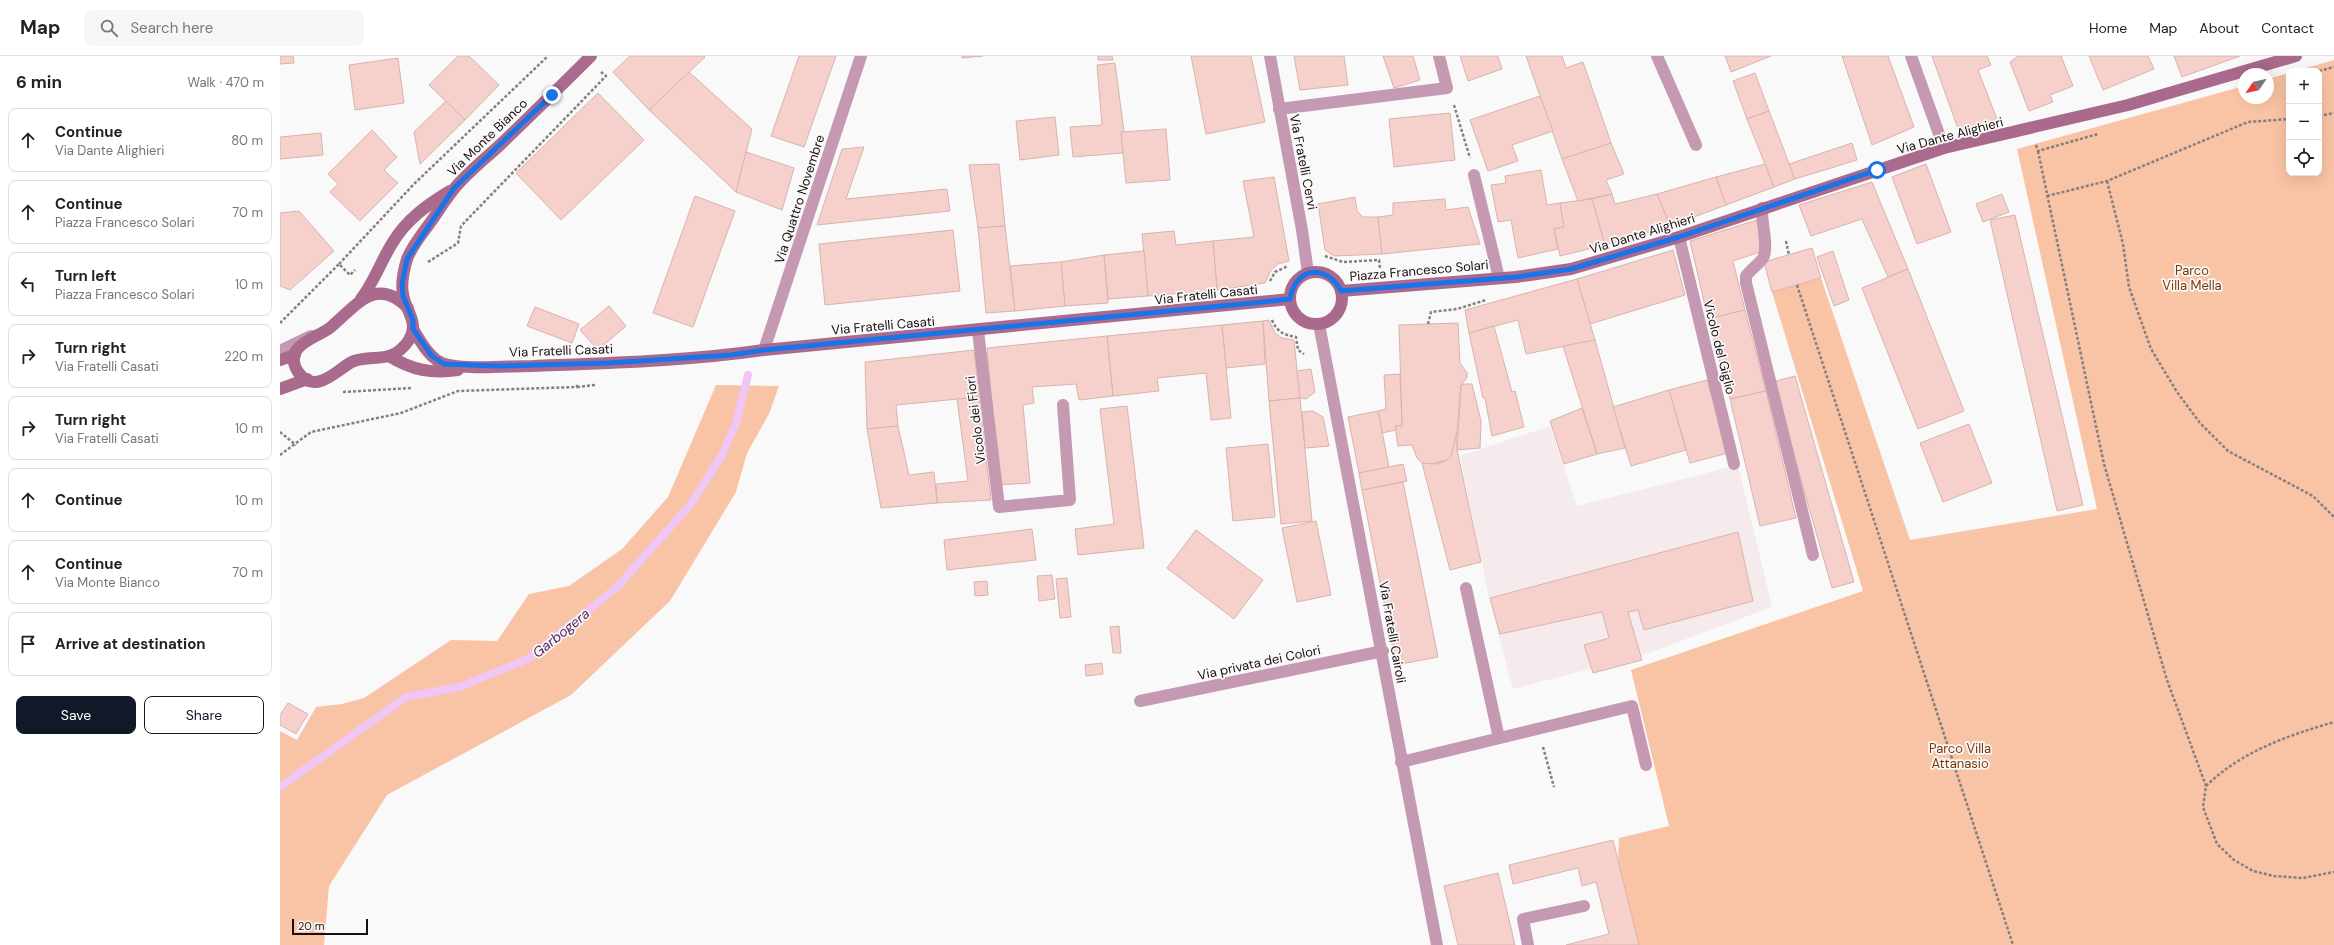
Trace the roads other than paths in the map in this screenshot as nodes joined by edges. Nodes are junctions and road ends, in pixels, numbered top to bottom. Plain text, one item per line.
1 (591, 56) edge
2 (861, 56) edge
3 (1270, 56) edge
4 (1439, 56) edge
5 (1658, 56) edge
6 (1911, 56) edge
7 (2296, 56) edge
8 (1279, 108) junction
9 (1696, 145) dead end
10 (1944, 148) junction
11 (1474, 175) road end
12 (454, 188) junction
13 (1762, 208) junction
14 (1679, 237) junction
15 (1571, 269) joint
16 (1308, 273) junction
17 (1499, 278) junction
18 (1341, 291) junction
19 (361, 299) junction
20 (1290, 299) junction
21 (408, 308) junction
22 (1319, 324) junction
23 (413, 329) junction
24 (978, 330) junction
25 (312, 336) junction
26 (764, 350) junction
27 (280, 351) edge
28 (295, 355) junction
29 (389, 356) junction
30 (280, 360) edge
31 (479, 366) junction
32 (307, 379) junction
33 (280, 389) edge
34 (1063, 405) dead end
35 (1734, 464) dead end
36 (1813, 555) dead end
37 (1466, 588) dead end
38 (1383, 651) junction
39 (1140, 701) dead end
40 (1499, 738) junction
41 (1401, 762) junction
42 (1646, 765) dead end
43 (1584, 906) dead end
44 (1437, 945) edge
45 (1528, 945) edge

1 - 12 street, Via Monte Bianco
2 - 26 street, Via Quattro Novembre
3 - 8 street, Via Fratelli Cervi
4 - 8 street
5 - 9 street
6 - 10 street
7 - 10 street, Via Dante Alighieri
8 - 16 street, Via Fratelli Cervi
10 - 13 street, Via Dante Alighieri
11 - 17 street, Piazza Francesco Solari
12 - 19 street, Via Monte Bianco
12 - 21 street, Via Monte Bianco
13 - 14 street, Via Dante Alighieri
13 - 36 street
14 - 15 street, Via Dante Alighieri
14 - 35 street, Vicolo del Giglio
15 - 17 street, Piazza Francesco Solari
16 - 18 street, Piazza Francesco Solari
16 - 20 street
17 - 18 street, Piazza Francesco Solari
18 - 22 street, Piazza Francesco Solari
19 - 21 street
19 - 25 street, Via Monte Bianco
20 - 22 street
20 - 24 street, Via Fratelli Casati
21 - 23 street, Via Monte Bianco
22 - 38 street, Via Fratelli Cairoli
23 - 29 street
23 - 31 street, Via Fratelli Casati
24 - 26 street, Via Fratelli Casati
24 - 34 street, Vicolo dei Fiori
25 - 27 street
25 - 28 street, Via Monte Bianco
26 - 31 street, Via Fratelli Casati
28 - 30 street
28 - 32 street
29 - 31 street, Via Fratelli Casati
29 - 32 street
32 - 33 street
37 - 40 street
38 - 39 street, Via privata dei Colori
38 - 41 street, Via Fratelli Cairoli
40 - 41 street
40 - 42 street
41 - 44 street, Via Fratelli Cairoli
43 - 45 street

